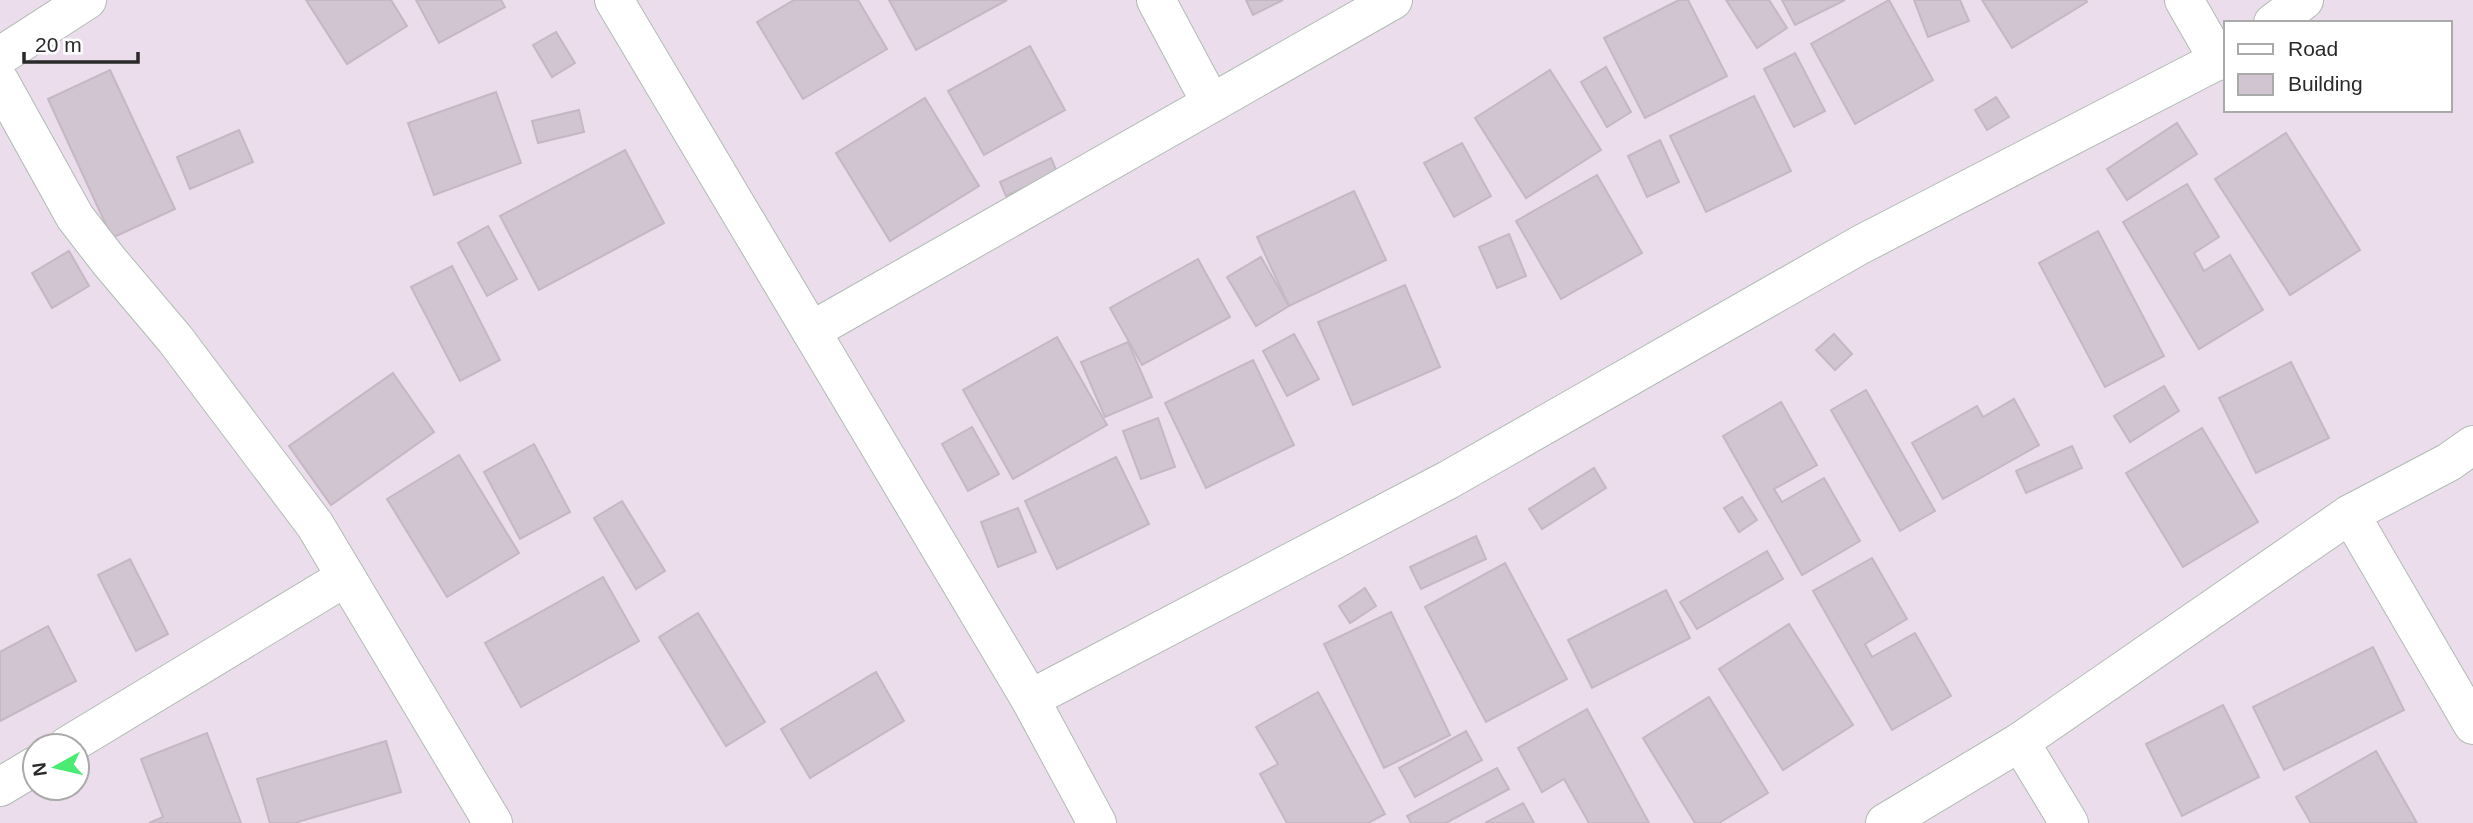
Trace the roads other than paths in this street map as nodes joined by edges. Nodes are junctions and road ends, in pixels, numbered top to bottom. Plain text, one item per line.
1 (87, 0) edge
2 (614, 0) edge
3 (1156, 0) edge
4 (1393, 0) edge
5 (2183, 0) edge
6 (2304, 0) edge
7 (2276, 21) edge
8 (0, 56) edge
9 (2222, 58) edge
10 (0, 82) edge
11 (1211, 103) junction
12 (811, 331) junction
13 (2473, 445) edge
14 (2350, 514) junction
15 (346, 577) junction
16 (1030, 699) junction
17 (2473, 725) edge
18 (90, 732) edge
19 (2020, 742) junction
20 (21, 774) edge
21 (0, 787) edge
22 (493, 823) edge
23 (1097, 823) edge
24 (1885, 823) edge
25 (2069, 823) edge

1 - 8 street
2 - 12 street
3 - 11 street
4 - 11 street
5 - 9 street
6 - 7 street
9 - 16 street
10 - 15 street
11 - 12 street
12 - 16 street
13 - 14 street
14 - 17 street
14 - 19 street
15 - 18 street
15 - 22 street
16 - 23 street
19 - 24 street
19 - 25 street
20 - 21 street

